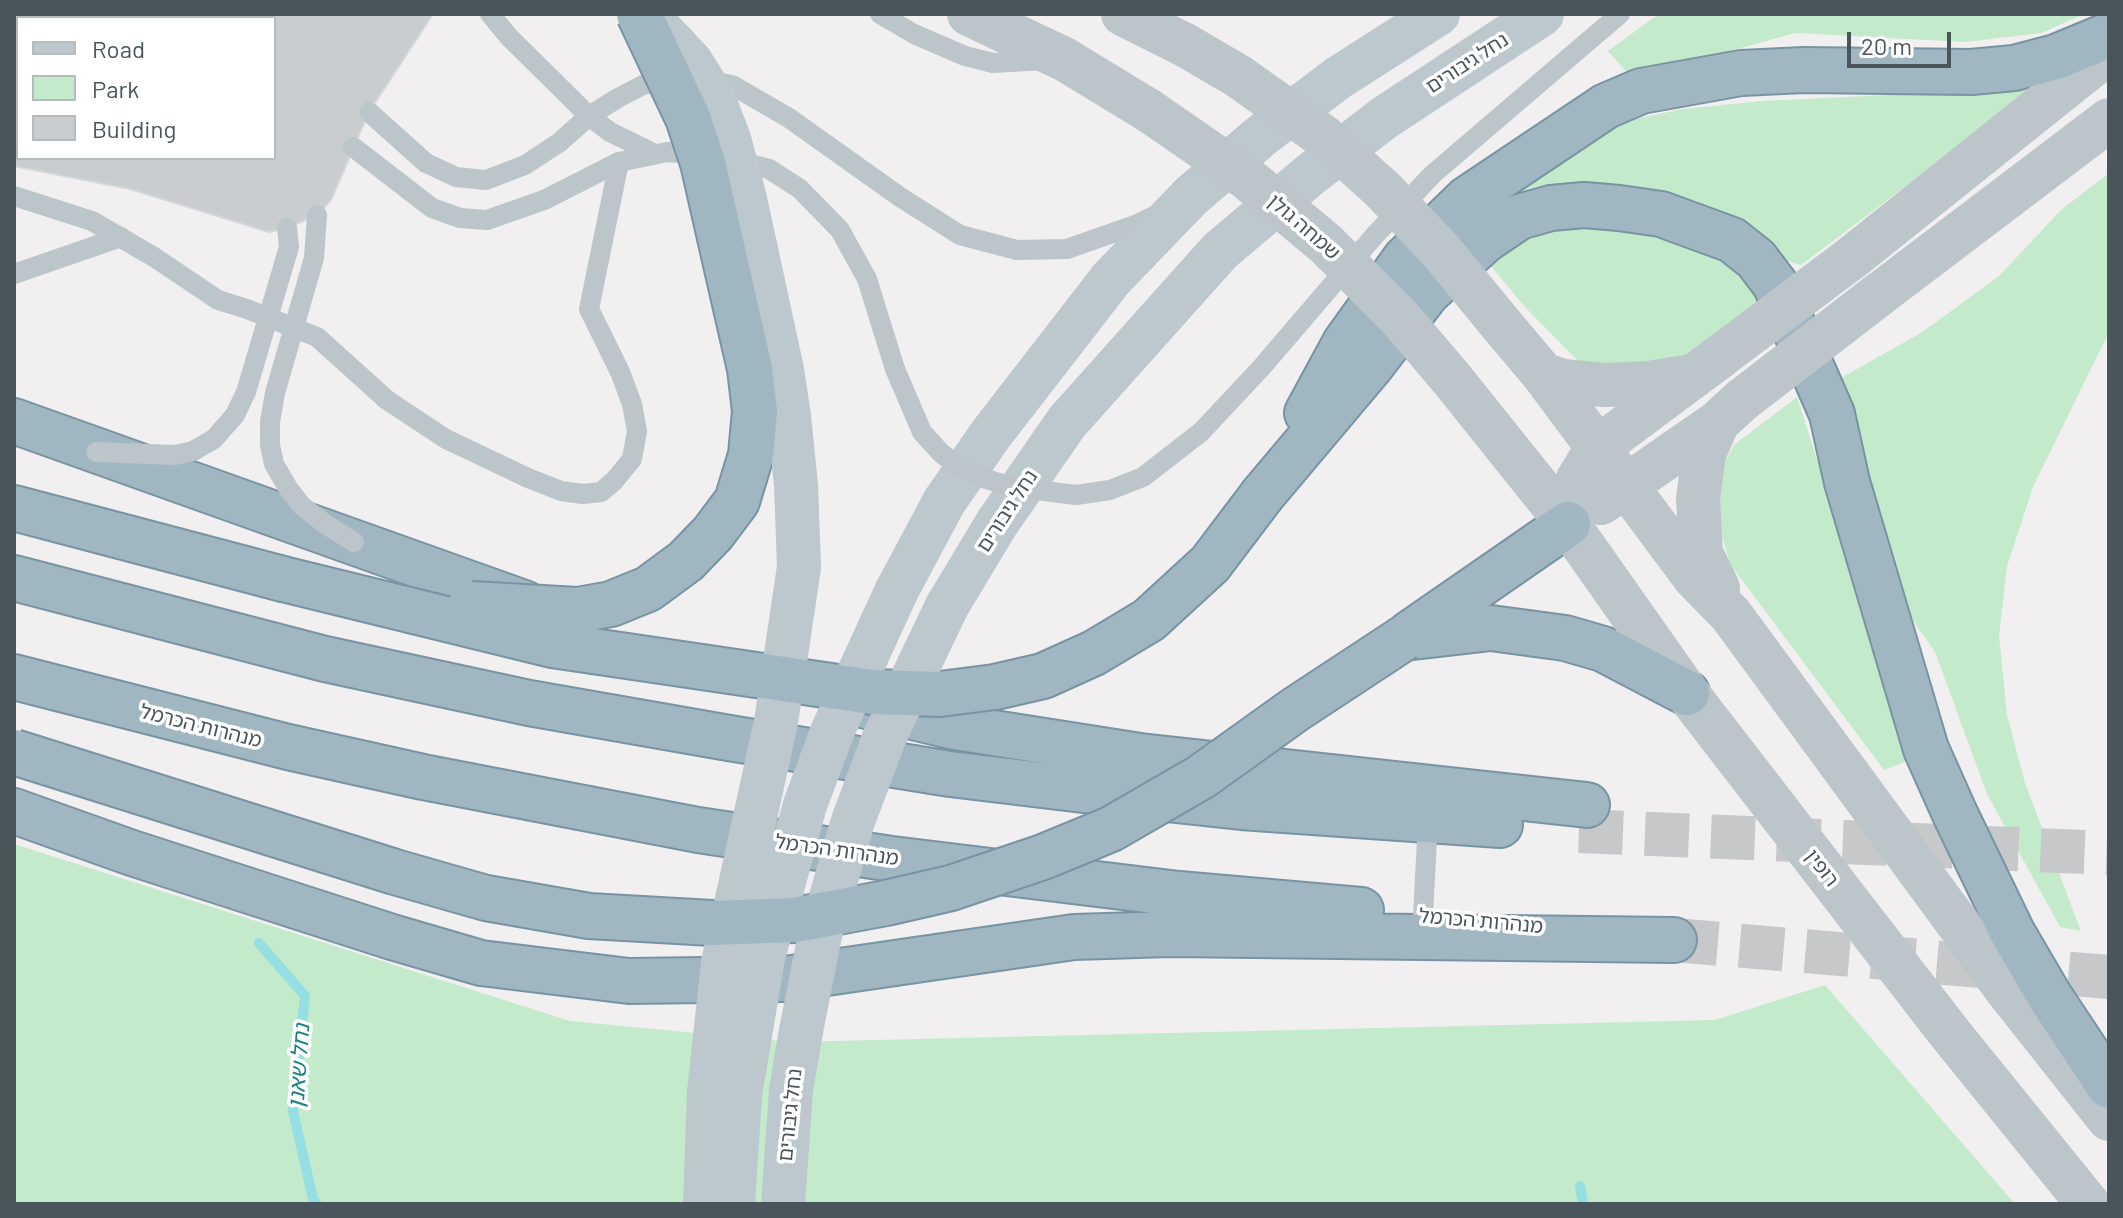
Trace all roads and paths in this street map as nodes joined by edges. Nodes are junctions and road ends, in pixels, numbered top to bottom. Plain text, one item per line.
1 (490, 14) edge
2 (639, 14) edge
3 (646, 14) edge
4 (880, 14) edge
5 (969, 14) edge
6 (1123, 14) edge
7 (1438, 14) edge
8 (1542, 14) edge
9 (1620, 14) edge
10 (2109, 35) edge
11 (2109, 52) edge
12 (1064, 59) junction
13 (369, 112) dead end
14 (589, 116) junction
15 (2109, 120) edge
16 (353, 147) dead end
17 (655, 154) junction
18 (619, 162) junction
19 (14, 196) edge
20 (1191, 196) junction
21 (317, 215) dead end
22 (287, 228) dead end
23 (121, 237) junction
24 (14, 274) edge
25 (1706, 367) junction
26 (1543, 374) junction
27 (1730, 411) junction
28 (14, 421) edge
29 (1597, 448) junction
30 (96, 452) junction
31 (1626, 486) junction
32 (1263, 494) junction
33 (14, 508) edge
34 (1568, 524) junction
35 (354, 542) junction
36 (14, 578) edge
37 (283, 579) junction
38 (1731, 615) junction
39 (1404, 638) junction
40 (14, 677) edge
41 (1687, 693) junction
42 (14, 752) edge
43 (14, 811) edge
44 (1428, 820) junction
45 (1423, 916) junction
46 (2109, 1086) edge
47 (2109, 1119) edge
48 (705, 1204) edge
49 (733, 1204) edge
50 (783, 1204) edge
51 (2088, 1204) edge

1 - 14 lane
2 - 37 highway, bridge
3 - 48 main road, bridge
4 - 12 lane
5 - 12 street, שמחה גולן
6 - 26 street, bridge
7 - 20 main road
8 - 50 main road, נחל גיבורים, bridge
9 - 17 lane, bridge
10 - 32 highway
11 - 25 street, bridge
12 - 34 street, שמחה גולן, bridge
13 - 14 lane
14 - 17 lane
14 - 20 lane
15 - 27 street, bridge
16 - 18 lane
17 - 18 lane
18 - 23 lane
19 - 23 lane
20 - 49 main road, bridge
21 - 35 lane, bridge
22 - 30 lane, bridge
23 - 24 lane
25 - 26 street
25 - 29 street
26 - 29 street
27 - 31 street
27 - 38 street
28 - 30 highway
29 - 31 street
29 - 34 street
30 - 35 highway, bridge
31 - 34 street
31 - 38 street
32 - 37 highway, bridge
32 - 46 highway
33 - 37 highway
34 - 39 highway
34 - 41 street, רופין
35 - 44 highway, bridge
36 - 44 highway
38 - 47 street
39 - 41 highway
39 - 42 highway, bridge
40 - 45 highway, מנהרות הכרמל
41 - 51 street, רופין
43 - 45 highway, מנהרות הכרמל
44 - 45 lane

